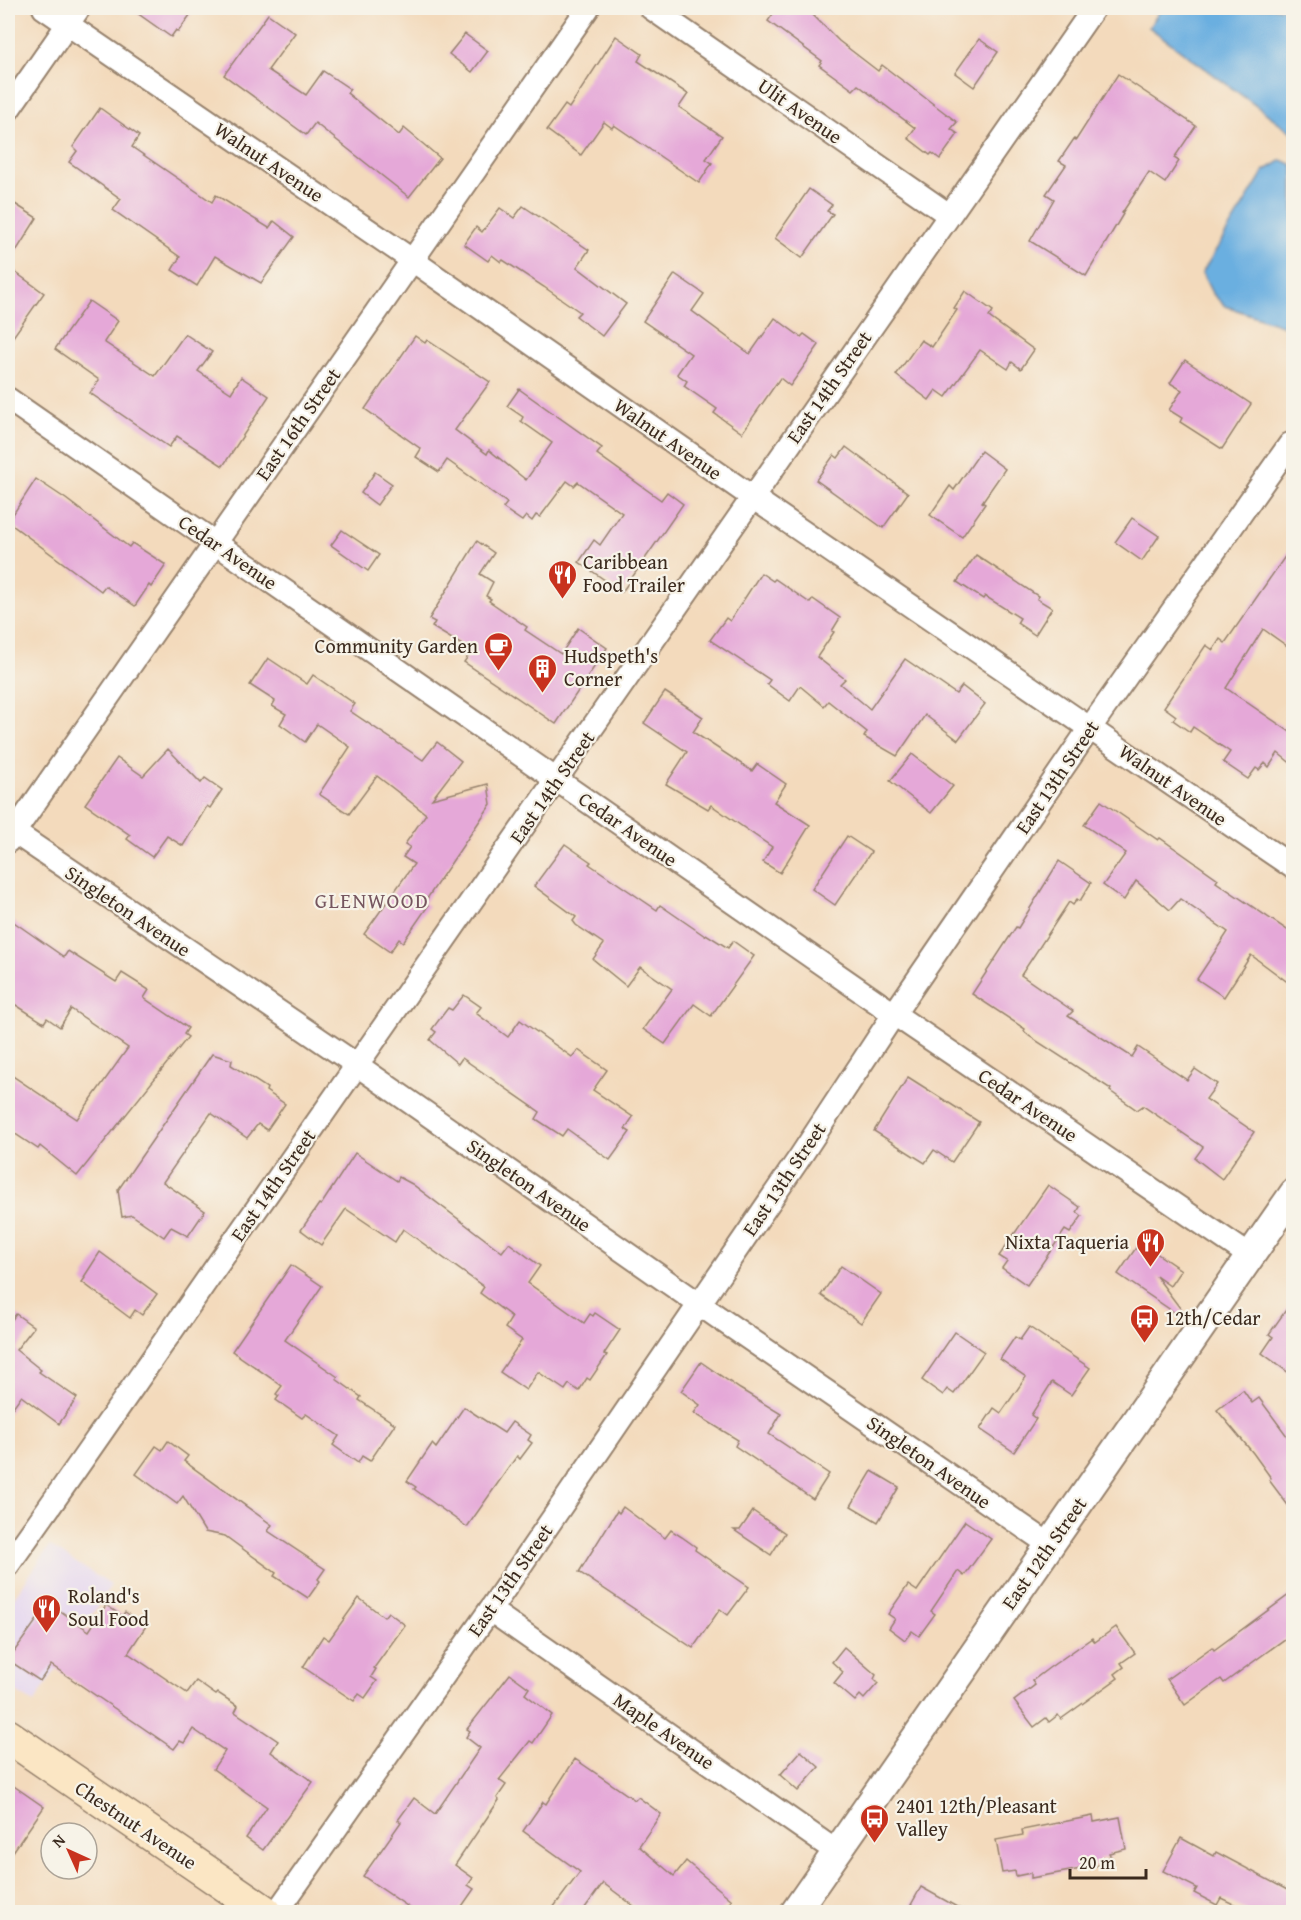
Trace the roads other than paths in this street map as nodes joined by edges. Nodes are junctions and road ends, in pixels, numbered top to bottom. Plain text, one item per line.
1 (45, 8) edge
2 (588, 8) edge
3 (651, 8) edge
4 (1094, 8) edge
5 (73, 15) edge
6 (8, 110) edge
7 (949, 215) junction
8 (412, 260) junction
9 (8, 399) edge
10 (1292, 445) edge
11 (752, 497) junction
12 (216, 542) junction
13 (1090, 728) junction
14 (557, 780) junction
15 (10, 834) edge
16 (1293, 868) edge
17 (894, 1014) junction
18 (357, 1065) junction
19 (1293, 1193) edge
20 (1250, 1256) junction
21 (699, 1304) junction
22 (1050, 1545) junction
23 (8, 1565) edge
24 (490, 1610) junction
25 (8, 1736) edge
26 (837, 1852) junction
27 (265, 1912) edge
28 (277, 1912) edge
29 (795, 1912) edge

1 - 5 street, Walnut Avenue
2 - 8 street, East 16th Street
3 - 7 street, Ulit Avenue
4 - 7 street, East 14th Street
5 - 6 street
5 - 8 street, Walnut Avenue
7 - 11 street, East 14th Street
8 - 11 street, Walnut Avenue
8 - 12 street, East 16th Street
9 - 12 street, Cedar Avenue
10 - 13 street, East 13th Street
11 - 13 street, Walnut Avenue
11 - 14 street, East 14th Street
12 - 14 street, Cedar Avenue
12 - 15 street, East 16th Street
13 - 16 street, Walnut Avenue
13 - 17 street, East 13th Street
14 - 17 street, Cedar Avenue
14 - 18 street, East 14th Street
15 - 18 street, Singleton Avenue
17 - 20 street, Cedar Avenue
17 - 21 street, East 13th Street
18 - 21 street, Singleton Avenue
18 - 23 street, East 14th Street
19 - 20 street, East 12th Street
20 - 22 street, East 12th Street
21 - 22 street, Singleton Avenue
21 - 24 street, East 13th Street
22 - 26 street, East 12th Street
24 - 26 street, Maple Avenue
24 - 28 street, East 13th Street
25 - 27 main road, Chestnut Avenue
26 - 29 street, East 12th Street

